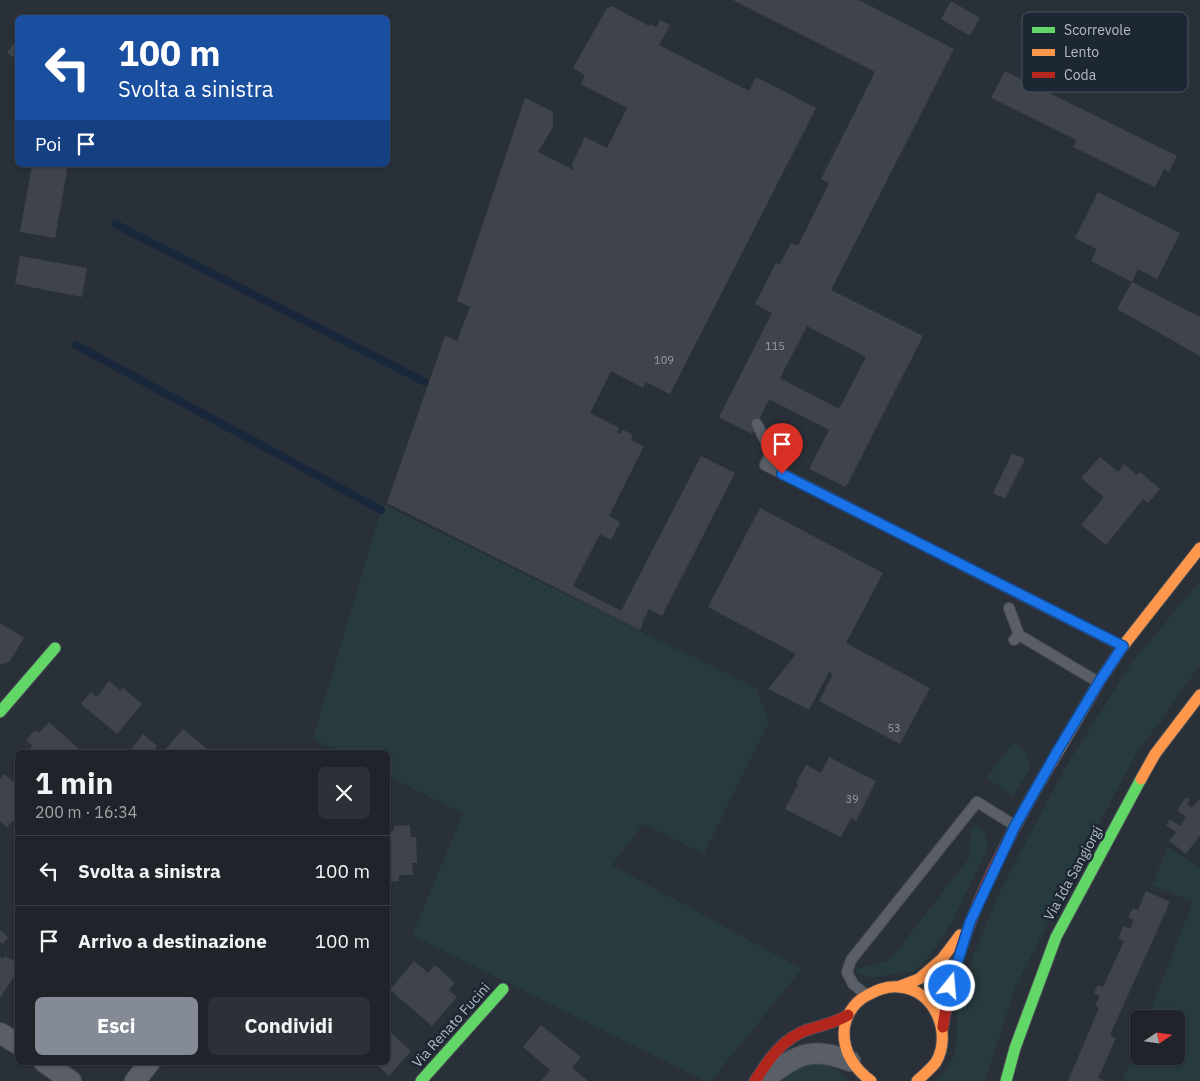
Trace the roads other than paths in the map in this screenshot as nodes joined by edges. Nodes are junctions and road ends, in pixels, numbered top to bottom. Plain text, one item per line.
1 (757, 424) dead end
2 (1200, 548) edge
3 (1008, 608) dead end
4 (1123, 646) junction
5 (54, 648) dead end
6 (1099, 682) junction
7 (1200, 695) edge
8 (0, 712) edge
9 (1015, 826) junction
10 (970, 922) junction
11 (898, 987) junction
12 (503, 988) dead end
13 (866, 994) junction
14 (848, 1015) junction
15 (943, 1027) junction
16 (48, 1065) edge
17 (148, 1065) edge
18 (858, 1072) edge
19 (71, 1081) edge
20 (135, 1081) edge
21 (421, 1081) edge
22 (755, 1081) edge
23 (762, 1081) edge
24 (871, 1081) edge
25 (917, 1081) edge
26 (1006, 1081) edge

1 - 4 lane
2 - 4 main road
3 - 6 lane
4 - 6 main road
5 - 8 main road
6 - 9 main road
7 - 26 main road, Via Ida Sangiorgi
9 - 10 main road
9 - 13 lane
10 - 11 main road
10 - 15 main road
11 - 13 main road
11 - 15 main road
12 - 21 main road, Via Renato Fucini
13 - 14 main road
14 - 18 main road
14 - 22 main road
15 - 25 main road
16 - 19 street
17 - 20 street
18 - 23 street
18 - 24 main road

